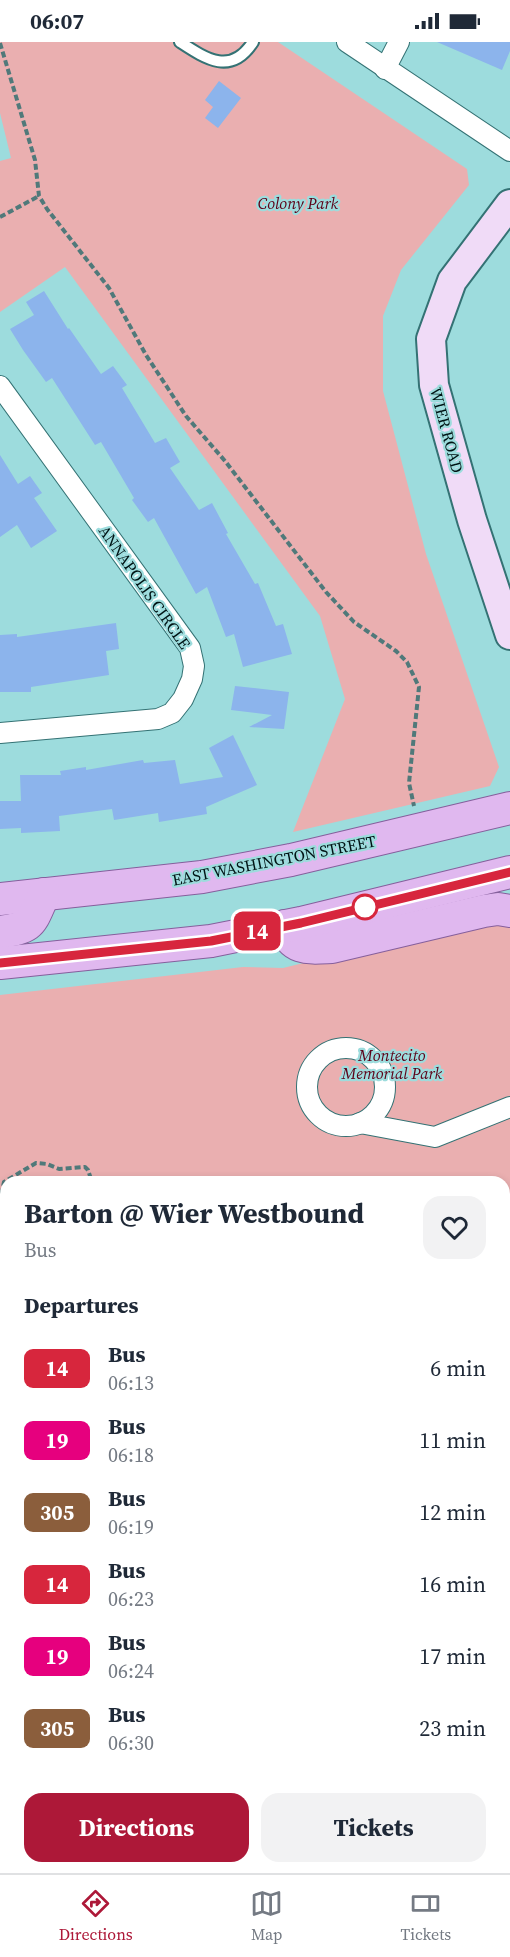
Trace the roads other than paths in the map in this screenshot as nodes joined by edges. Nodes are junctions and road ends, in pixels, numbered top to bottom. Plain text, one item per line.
1 (180, 42) edge
2 (253, 42) edge
3 (347, 42) edge
4 (399, 42) edge
5 (385, 69) junction
6 (510, 151) edge
7 (510, 204) edge
8 (0, 386) edge
9 (7, 410) edge
10 (510, 635) edge
11 (0, 734) edge
12 (510, 808) edge
13 (510, 872) edge
14 (44, 894) junction
15 (0, 899) edge
16 (510, 911) edge
17 (285, 926) junction
18 (0, 932) edge
19 (0, 963) edge
20 (510, 1107) edge
21 (360, 1124) dead end

1 - 2 lane
3 - 5 street
4 - 5 street
5 - 6 street
7 - 10 street, WIER ROAD
8 - 9 street, ANNAPOLIS CIRCLE
9 - 11 street, ANNAPOLIS CIRCLE
12 - 14 main road, EAST WASHINGTON STREET
13 - 17 main road
14 - 15 main road, EAST WASHINGTON STREET
14 - 18 main road
16 - 17 main road
17 - 19 main road
20 - 21 street

